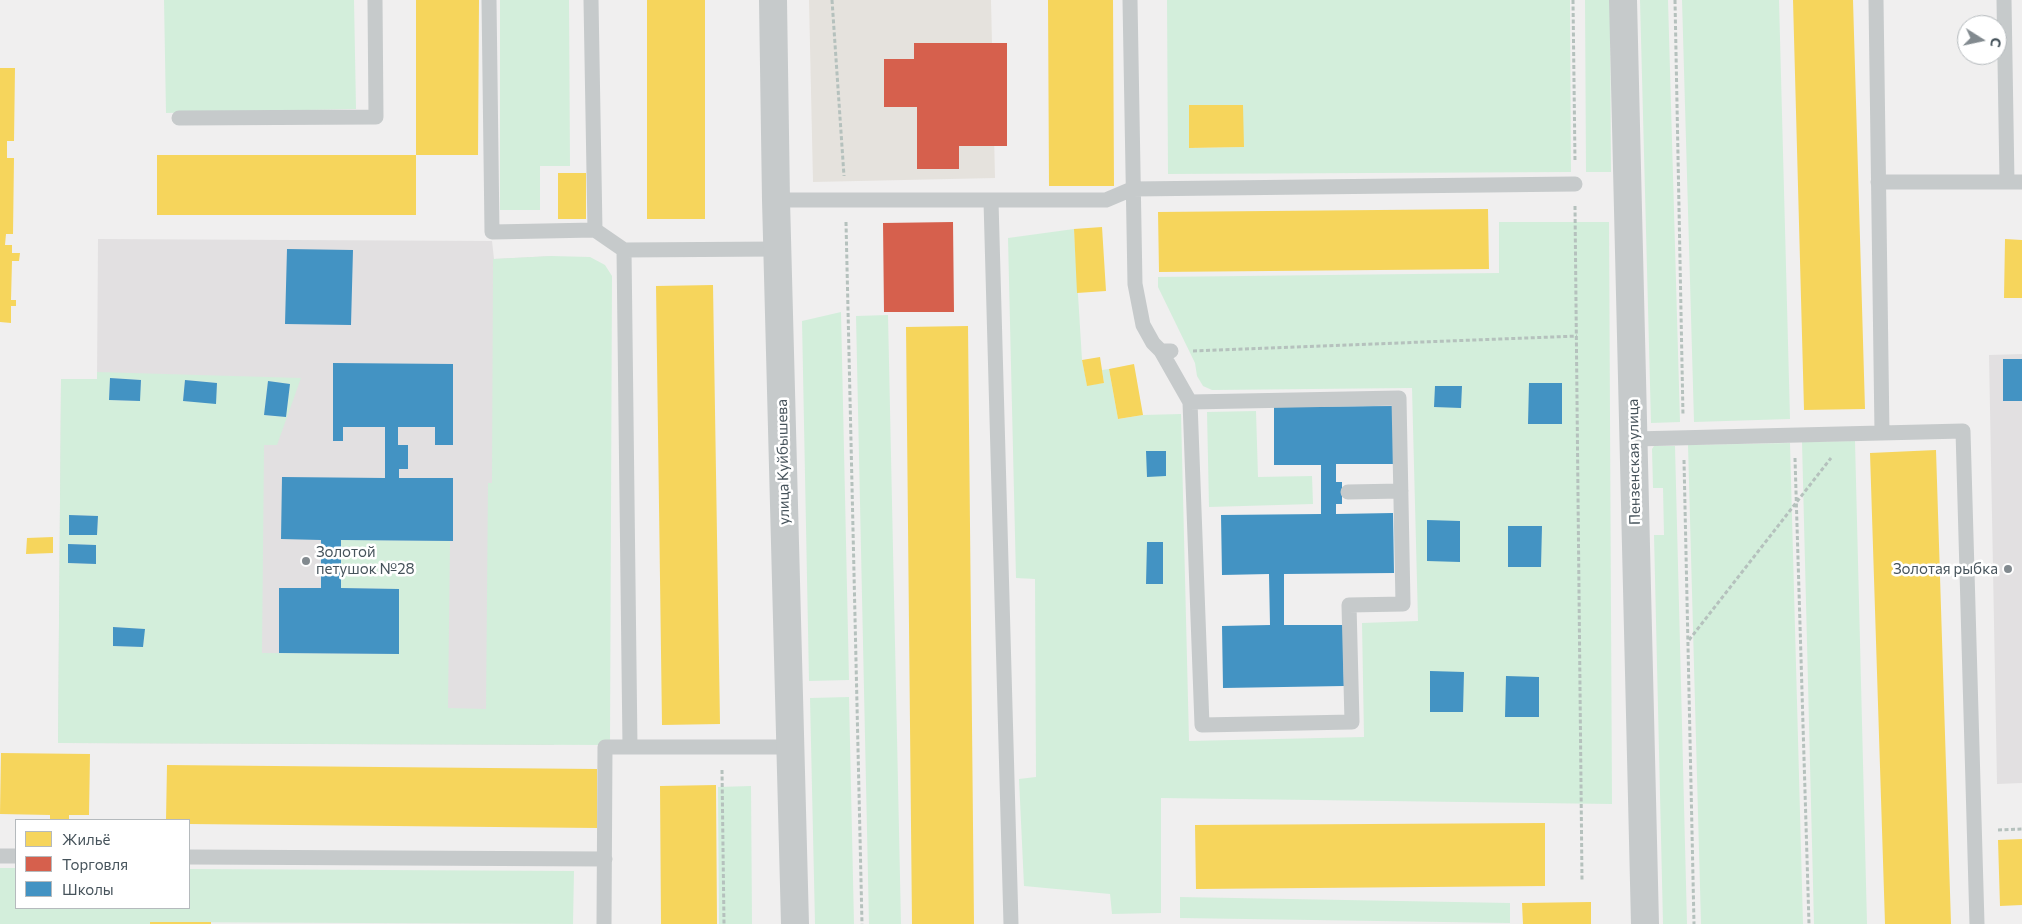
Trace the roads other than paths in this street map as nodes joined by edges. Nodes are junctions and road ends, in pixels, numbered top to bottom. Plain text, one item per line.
1 (374, 0) edge
2 (488, 0) edge
3 (591, 0) edge
4 (774, 0) edge
5 (1130, 0) edge
6 (1623, 0) edge
7 (1876, 0) edge
8 (2004, 0) edge
9 (178, 118) dead end
10 (1878, 182) junction
11 (2014, 182) edge
12 (1575, 184) road end
13 (1132, 189) junction
14 (776, 200) junction
15 (991, 202) junction
16 (595, 230) junction
17 (778, 249) junction
18 (624, 250) junction
19 (1190, 402) junction
20 (1882, 433) junction
21 (1634, 439) junction
22 (1401, 491) junction
23 (1348, 492) dead end
24 (630, 747) junction
25 (789, 747) junction
26 (0, 856) edge
27 (15, 856) edge
28 (190, 857) edge
29 (605, 859) junction
30 (604, 924) edge
31 (795, 924) edge
32 (1011, 924) edge
33 (1645, 924) edge
34 (1977, 924) edge

1 - 9 lane
2 - 16 lane
3 - 16 lane
4 - 14 street, улица Куйбышева
5 - 13 lane
6 - 21 street, Пензенская улица
7 - 10 lane
8 - 11 lane
10 - 11 lane
10 - 20 lane
12 - 13 lane
13 - 15 lane
13 - 19 lane
14 - 15 lane
14 - 17 street, улица Куйбышева
15 - 32 lane
16 - 18 lane
17 - 18 lane
17 - 25 street, улица Куйбышева
18 - 24 lane
19 - 22 lane
19 - 22 lane
20 - 21 lane
20 - 34 lane
21 - 33 street, Пензенская улица
22 - 23 lane
24 - 25 lane
24 - 29 lane
25 - 31 street, улица Куйбышева
26 - 27 lane
28 - 29 lane
29 - 30 lane

